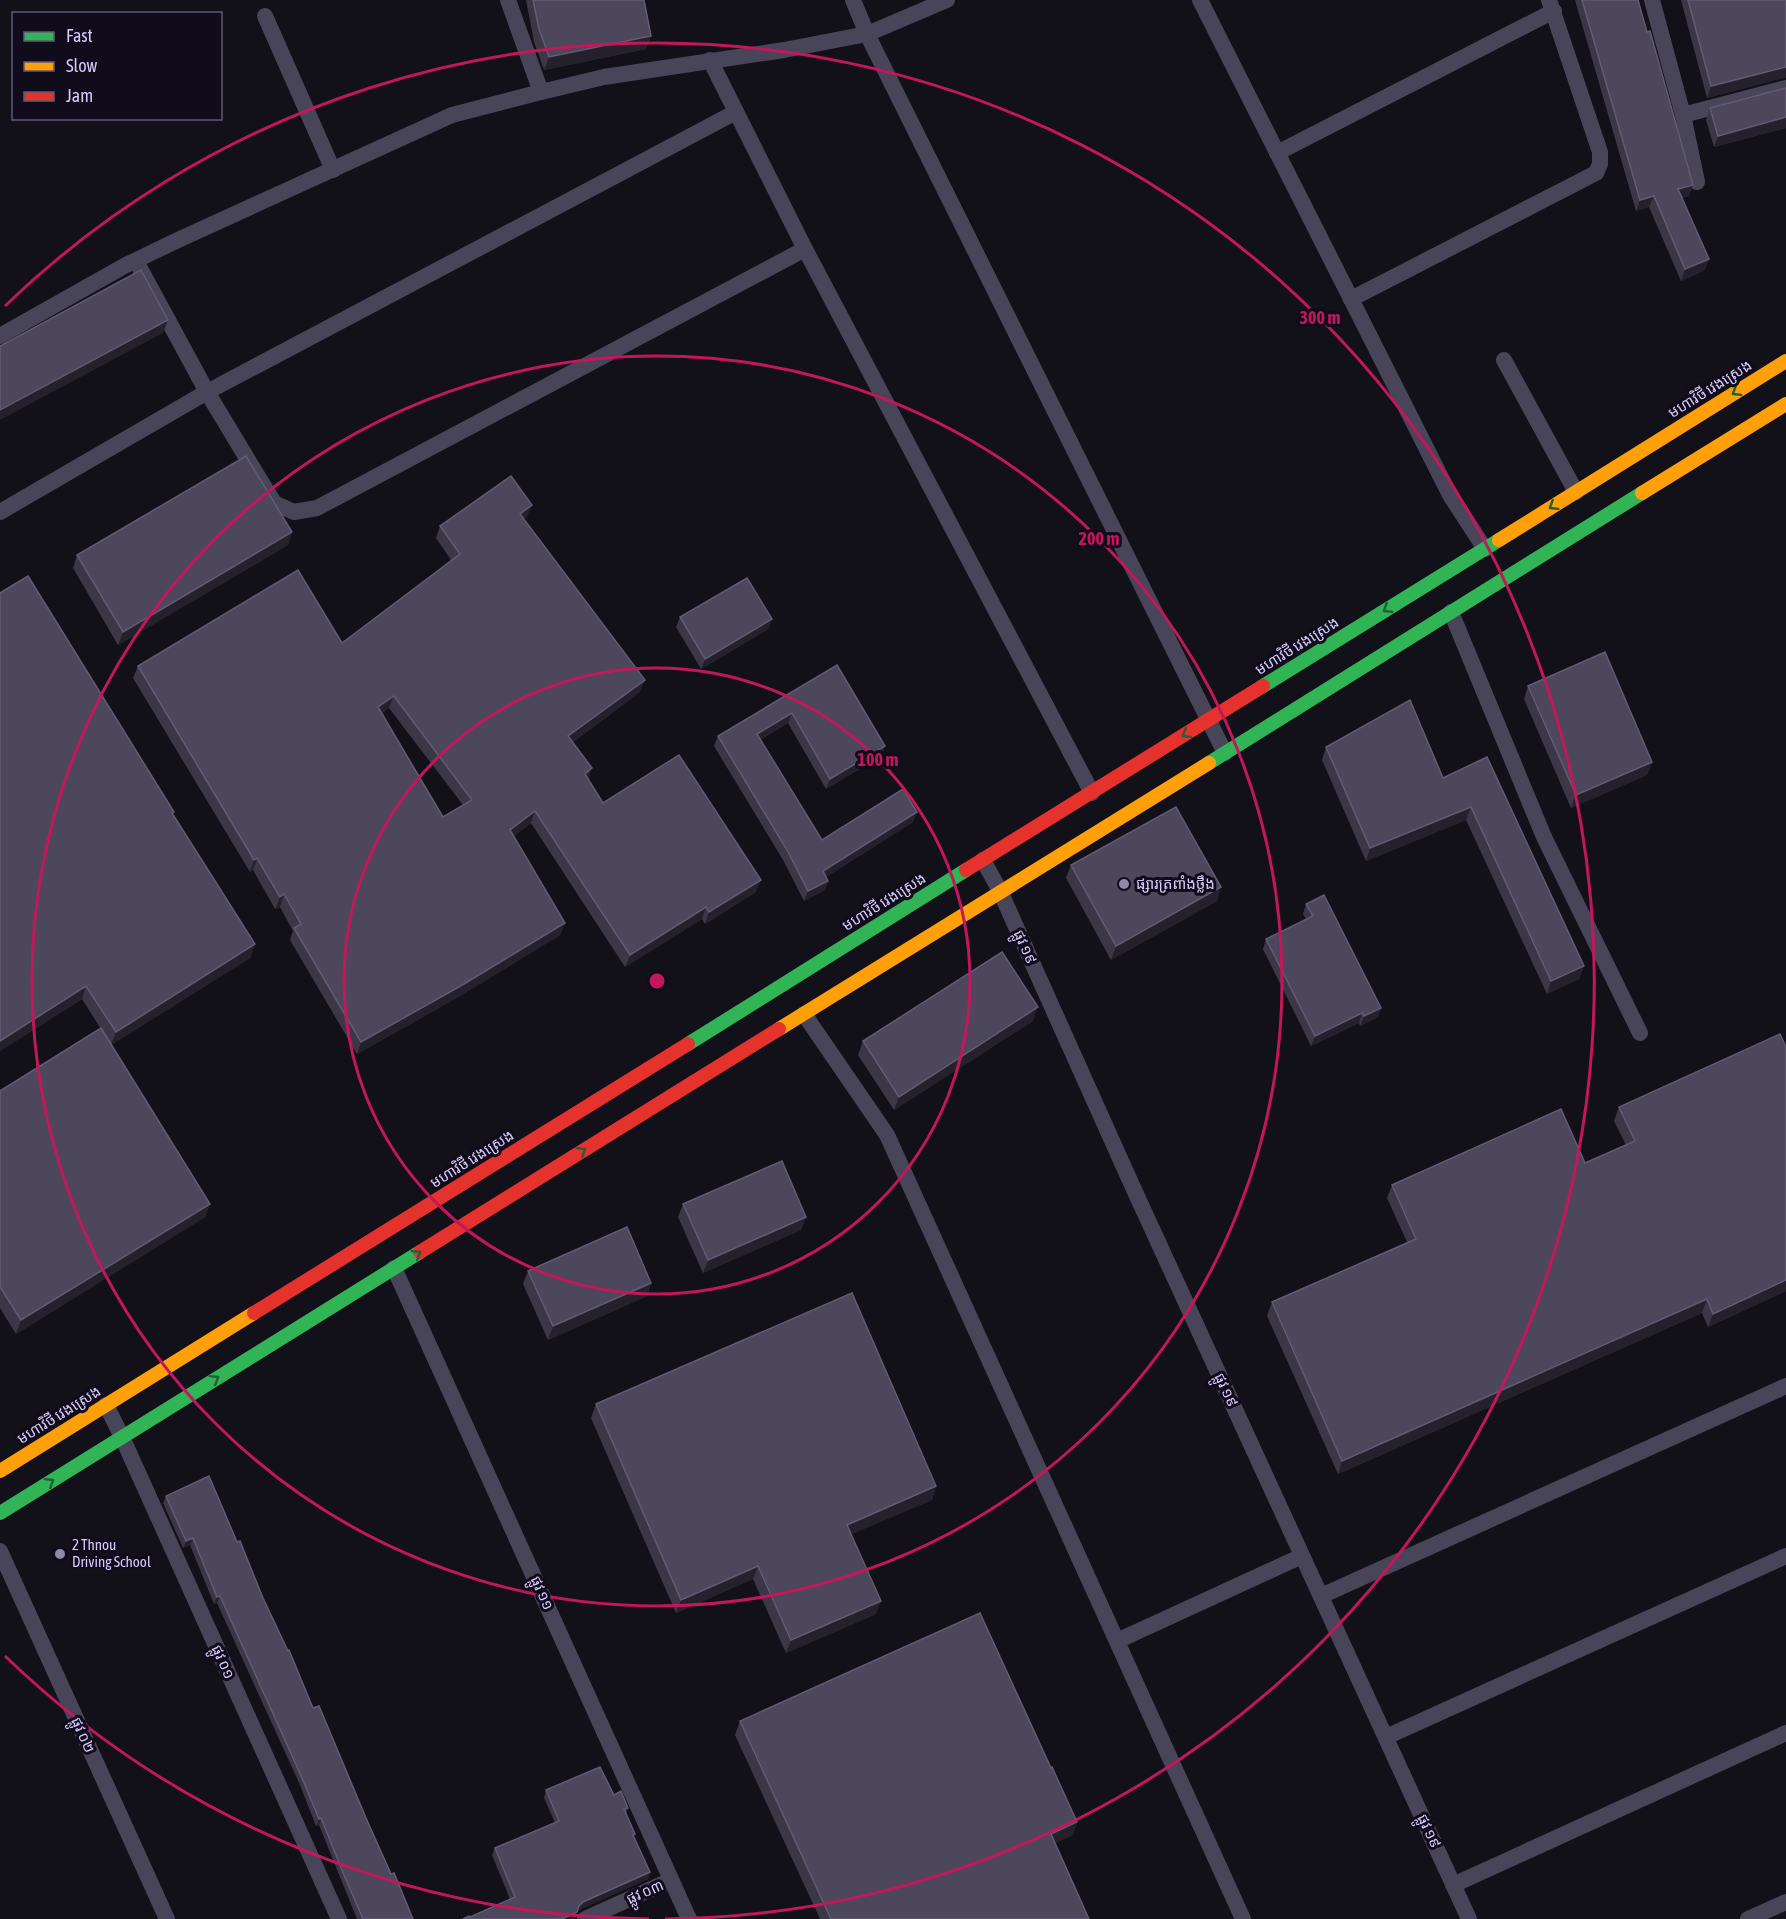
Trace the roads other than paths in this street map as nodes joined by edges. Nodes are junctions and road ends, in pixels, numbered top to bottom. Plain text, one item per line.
1 (508, 0) edge
2 (853, 0) edge
3 (947, 0) edge
4 (1652, 0) edge
5 (1205, 2) edge
6 (1552, 6) edge
7 (265, 16) dead end
8 (867, 34) junction
9 (710, 60) junction
10 (1786, 88) edge
11 (541, 92) junction
12 (736, 112) junction
13 (1683, 115) junction
14 (1277, 153) junction
15 (333, 170) junction
16 (1697, 183) dead end
17 (805, 249) junction
18 (136, 261) junction
19 (1351, 299) junction
20 (0, 336) edge
21 (1504, 360) dead end
22 (1786, 361) edge
23 (207, 392) junction
24 (1786, 404) edge
25 (1576, 492) junction
26 (0, 512) edge
27 (1485, 549) junction
28 (1451, 612) junction
29 (1209, 720) junction
30 (1225, 753) junction
31 (1092, 793) junction
32 (983, 860) junction
33 (1000, 891) junction
34 (804, 1014) junction
35 (1641, 1033) dead end
36 (394, 1269) junction
37 (1786, 1386) edge
38 (106, 1406) junction
39 (122, 1437) junction
40 (0, 1471) edge
41 (0, 1513) edge
42 (0, 1551) edge
43 (1302, 1556) junction
44 (1786, 1556) edge
45 (1321, 1596) junction
46 (1117, 1641) junction
47 (1786, 1733) edge
48 (1386, 1737) junction
49 (671, 1880) junction
50 (1453, 1885) junction
51 (1786, 1902) edge
52 (167, 1919) edge
53 (339, 1919) edge
54 (585, 1919) edge
55 (689, 1919) edge
56 (1243, 1919) edge
57 (1469, 1919) edge
58 (1748, 1919) edge

1 - 11 street
2 - 8 street
3 - 8 street
4 - 13 street
5 - 14 street
6 - 14 street
6 - 19 street
7 - 15 street
8 - 9 street
8 - 29 street
9 - 11 street
9 - 12 street
10 - 13 street
11 - 15 street
12 - 17 street
12 - 23 street
13 - 16 street
14 - 19 street
15 - 18 street
17 - 23 street
17 - 31 street
18 - 20 street
18 - 23 street
19 - 27 street
21 - 25 street
22 -> 25 main road, មហាវិថី វេងស្រេង
23 - 26 street
24 - 28 main road
25 -> 27 main road, មហាវិថី វេងស្រេង
27 -> 29 main road, មហាវិថី វេងស្រេង
28 - 30 main road
28 - 35 street
29 - 30 street
29 -> 31 main road, មហាវិថី វេងស្រេង
30 - 33 main road
31 - 32 main road, មហាវិថី វេងស្រេង
32 - 33 street, ផ្លូវ ១៩
32 - 38 main road, មហាវិថី វេងស្រេង
33 - 34 main road
33 - 43 street, ផ្លូវ ១៩
36 -> 34 main road
34 - 46 street
39 -> 36 main road
36 - 49 street, ផ្លូវ ១១
37 - 45 street
38 - 39 street, ផ្លូវ ០១
38 - 40 main road, មហាវិថី វេងស្រេង
41 -> 39 main road
39 - 53 street, ផ្លូវ ០១
42 - 52 street, ផ្លូវ ០២
43 - 45 street, ផ្លូវ ១៩
43 - 46 street
44 - 48 street
45 - 48 street, ផ្លូវ ១៩
46 - 56 street
47 - 50 street
48 - 50 street, ផ្លូវ ១៩
49 - 54 street, ផ្លូវ ០៣
49 - 55 street, ផ្លូវ ១១
50 - 57 street, ផ្លូវ ១៩
51 - 58 street

